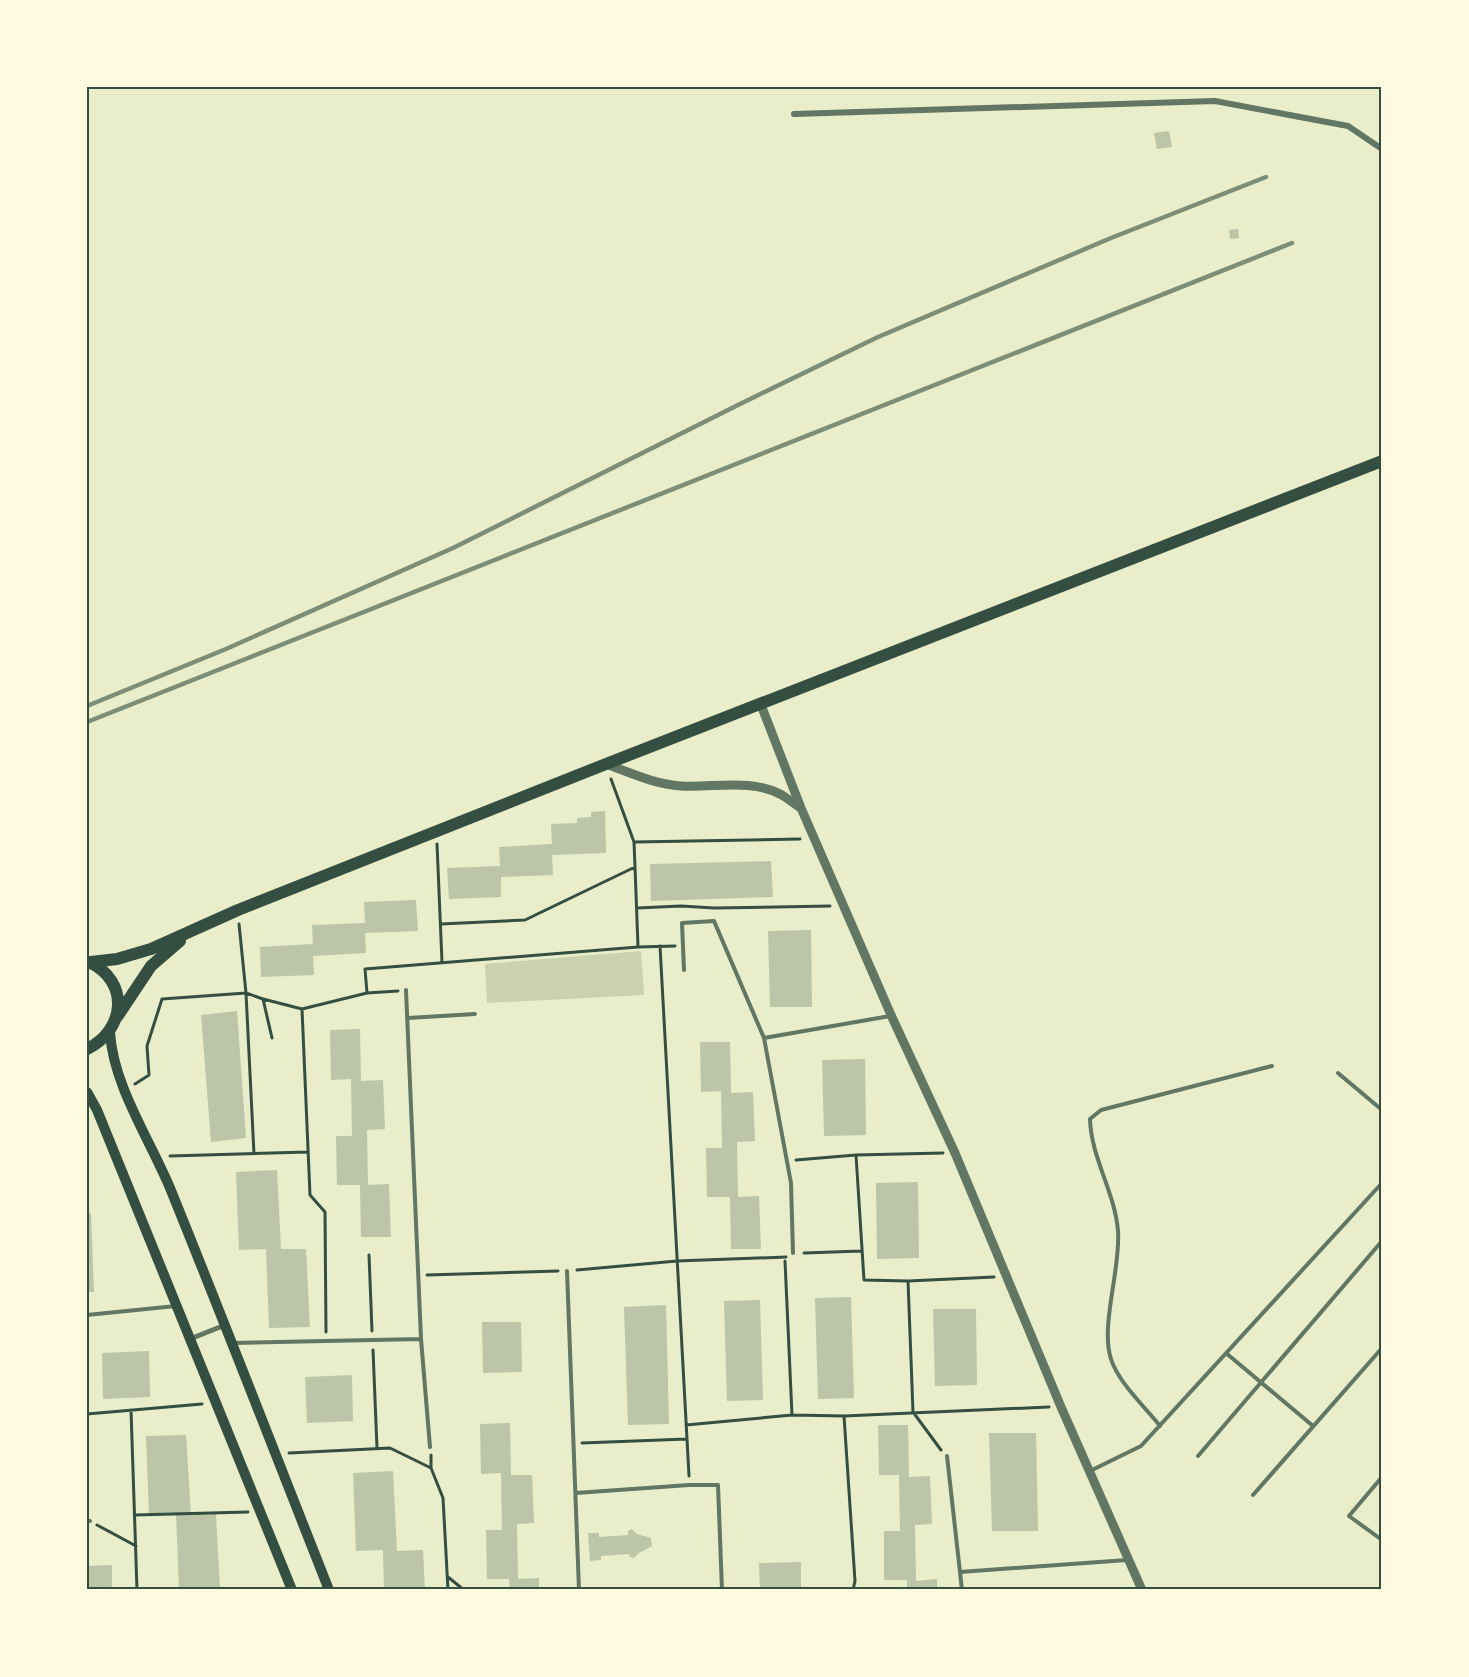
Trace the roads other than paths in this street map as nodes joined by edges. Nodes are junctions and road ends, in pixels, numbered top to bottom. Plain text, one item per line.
1 (794, 114) dead end
2 (1382, 149) edge
3 (1382, 461) edge
4 (761, 705) junction
5 (606, 764) junction
6 (801, 808) junction
7 (193, 931) junction
8 (89, 962) edge
9 (684, 970) dead end
10 (406, 990) road end
11 (475, 1014) dead end
12 (891, 1015) junction
13 (117, 1017) junction
14 (408, 1018) junction
15 (110, 1032) junction
16 (764, 1038) junction
17 (87, 1049) edge
18 (1272, 1066) dead end
19 (1338, 1072) dead end
20 (87, 1092) edge
21 (1382, 1110) edge
22 (1382, 1183) edge
23 (1382, 1241) edge
24 (793, 1253) road end
25 (567, 1271) road end
26 (177, 1306) junction
27 (87, 1314) edge
28 (225, 1325) junction
29 (190, 1339) junction
30 (422, 1339) junction
31 (232, 1343) junction
32 (1382, 1348) edge
33 (1226, 1353) junction
34 (1261, 1382) junction
35 (1160, 1426) junction
36 (1313, 1426) junction
37 (430, 1447) dead end
38 (1198, 1455) dead end
39 (946, 1456) road end
40 (1090, 1471) junction
41 (1382, 1477) edge
42 (576, 1493) junction
43 (1253, 1495) dead end
44 (1382, 1540) edge
45 (1129, 1560) junction
46 (960, 1572) junction
47 (292, 1590) edge
48 (329, 1590) edge
49 (579, 1590) edge
50 (722, 1590) edge
51 (962, 1590) edge
52 (1142, 1590) edge

1 - 2 street
3 - 4 highway
4 - 5 highway
4 - 6 street
5 - 6 street
5 - 7 highway
6 - 12 street
7 - 8 highway
7 - 13 highway
8 - 13 highway
9 - 16 lane
10 - 14 lane
11 - 14 lane
12 - 16 lane
12 - 40 street
13 - 15 highway
14 - 30 lane
15 - 17 highway
15 - 28 main road
16 - 24 lane
18 - 35 lane
19 - 21 lane
20 - 26 main road
22 - 33 lane
23 - 34 lane
25 - 42 lane
26 - 27 lane
26 - 29 main road
28 - 29 street
28 - 31 main road
29 - 47 main road
30 - 31 lane
30 - 37 lane
31 - 48 main road
32 - 36 lane
33 - 34 lane
33 - 35 lane
34 - 36 lane
34 - 38 lane
35 - 40 lane
36 - 43 lane
39 - 46 lane
40 - 45 street
41 - 44 lane
42 - 49 lane
42 - 50 lane
45 - 46 lane
45 - 52 street
46 - 51 lane

